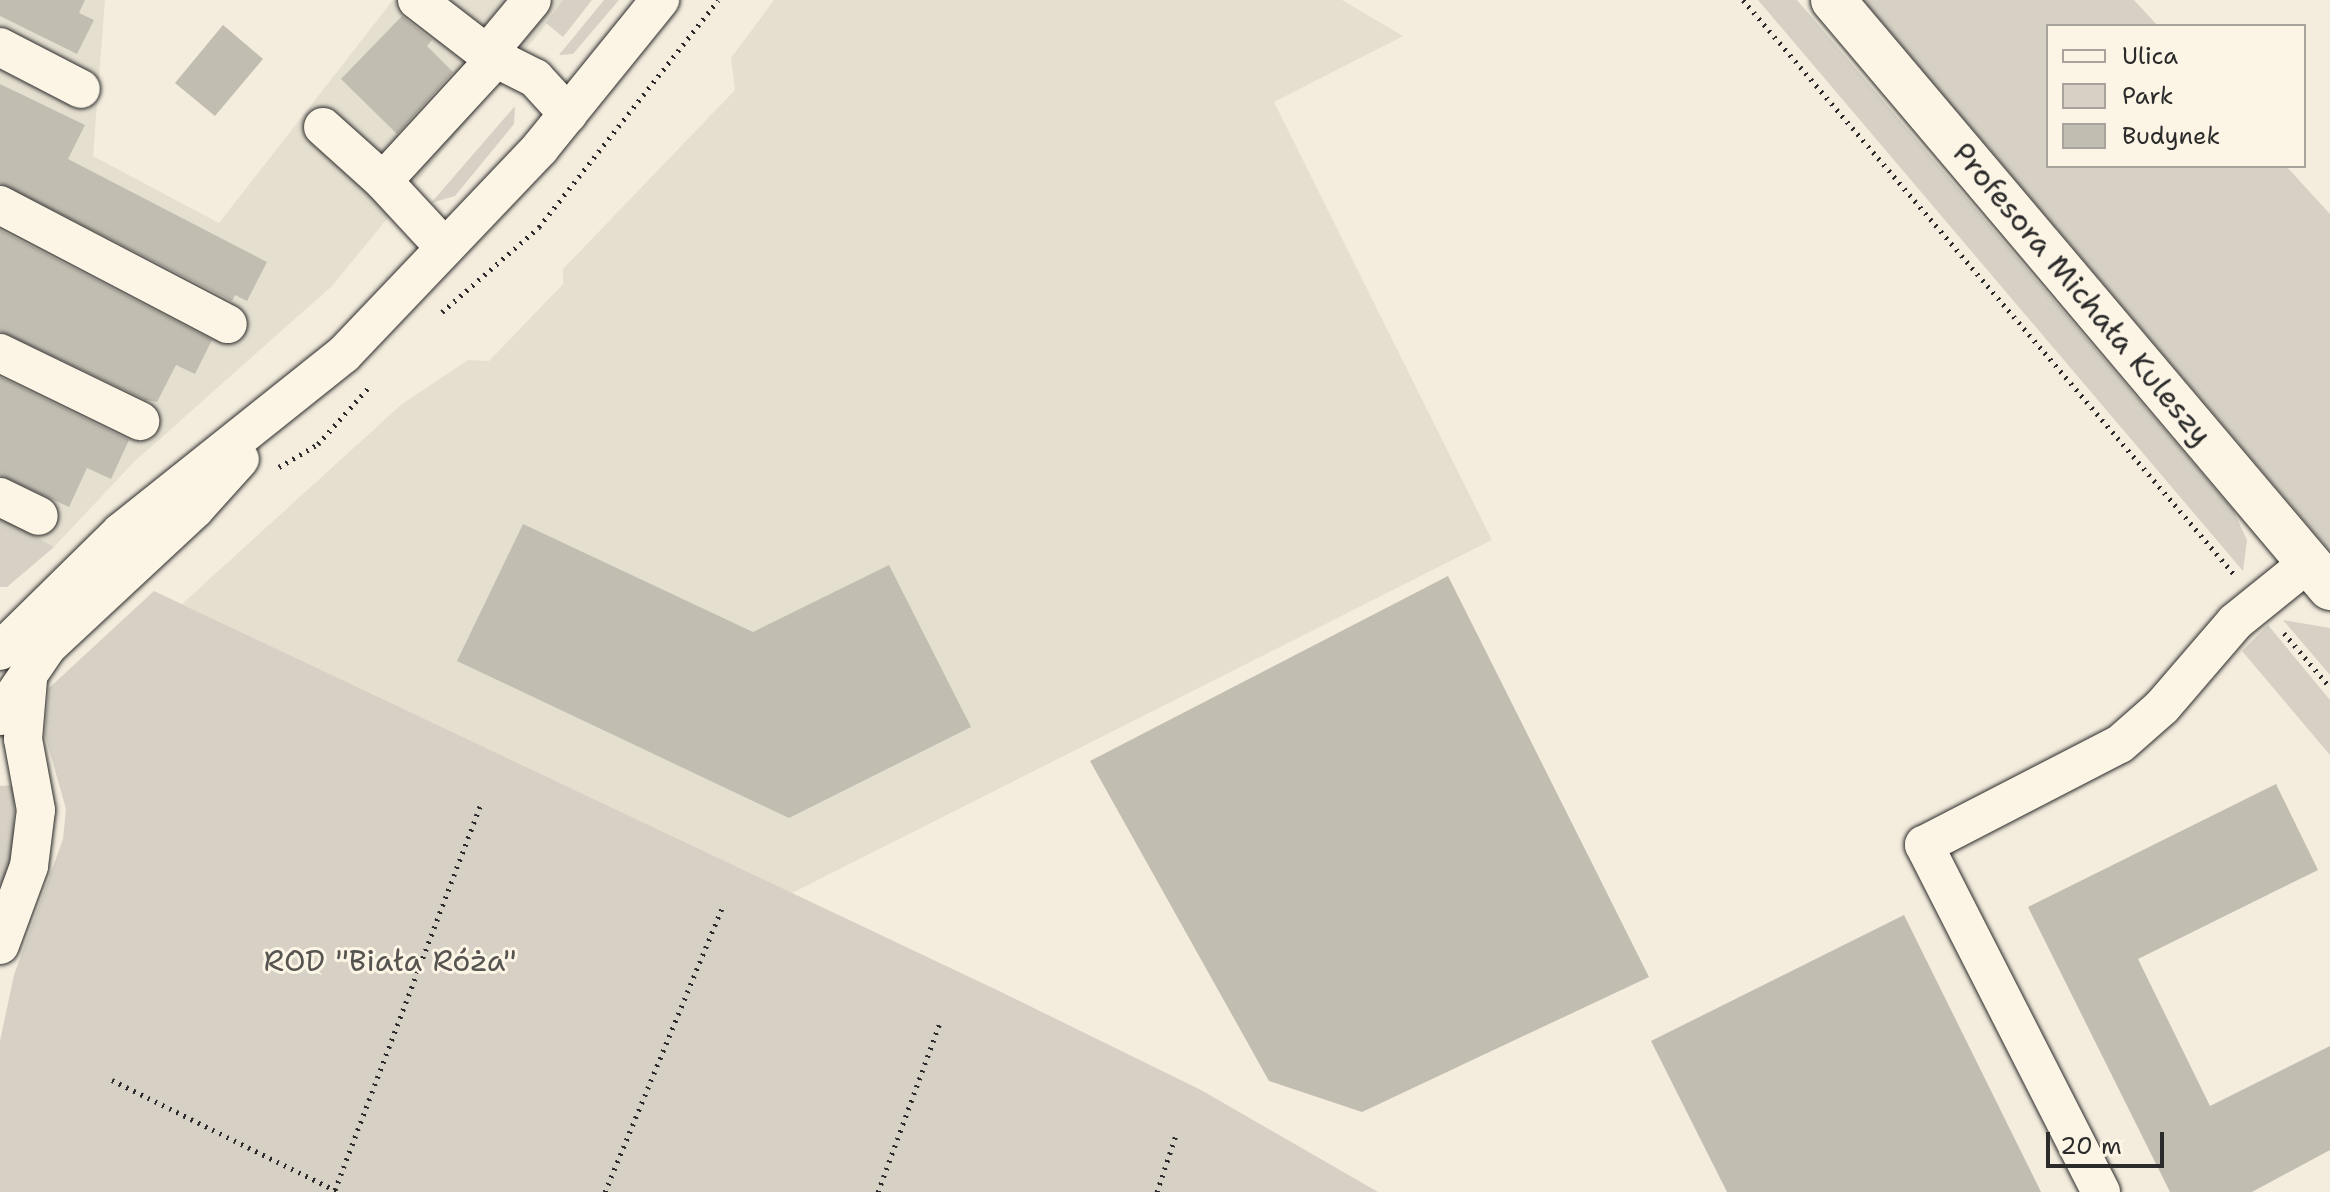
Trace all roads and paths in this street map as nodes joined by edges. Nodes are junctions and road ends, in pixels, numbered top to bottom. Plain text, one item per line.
1 (417, 0) edge
2 (532, 0) edge
3 (660, 0) edge
4 (718, 0) edge
5 (1743, 0) edge
6 (1833, 0) edge
7 (0, 47) edge
8 (491, 56) junction
9 (81, 89) dead end
10 (568, 114) junction
11 (323, 127) dead end
12 (383, 181) junction
13 (0, 205) edge
14 (445, 248) junction
15 (431, 322) dead end
16 (228, 324) dead end
17 (0, 353) edge
18 (140, 421) dead end
19 (0, 497) edge
20 (39, 516) dead end
21 (2319, 575) edge
22 (2259, 603) junction
23 (15, 662) edge
24 (2330, 687) edge
25 (0, 716) edge
26 (482, 802) dead end
27 (722, 908) dead end
28 (0, 945) edge
29 (941, 1020) dead end
30 (112, 1080) dead end
31 (1176, 1135) dead end
32 (337, 1191) edge
33 (605, 1192) edge
34 (878, 1192) edge
35 (1157, 1192) edge
36 (2101, 1192) edge

1 - 8 street
2 - 8 street
3 - 10 street
4 - 15 path
5 - 22 path
6 - 21 main road, Profesora Michała Kuleszy
7 - 9 street
8 - 10 street
8 - 12 street
10 - 14 street
11 - 12 street
12 - 14 street
13 - 16 street
14 - 23 street
17 - 18 street
19 - 20 street
21 - 22 street
22 - 24 path
22 - 36 street
23 - 25 street
23 - 28 street
26 - 32 path
27 - 33 path
29 - 34 path
30 - 32 path
31 - 35 path

